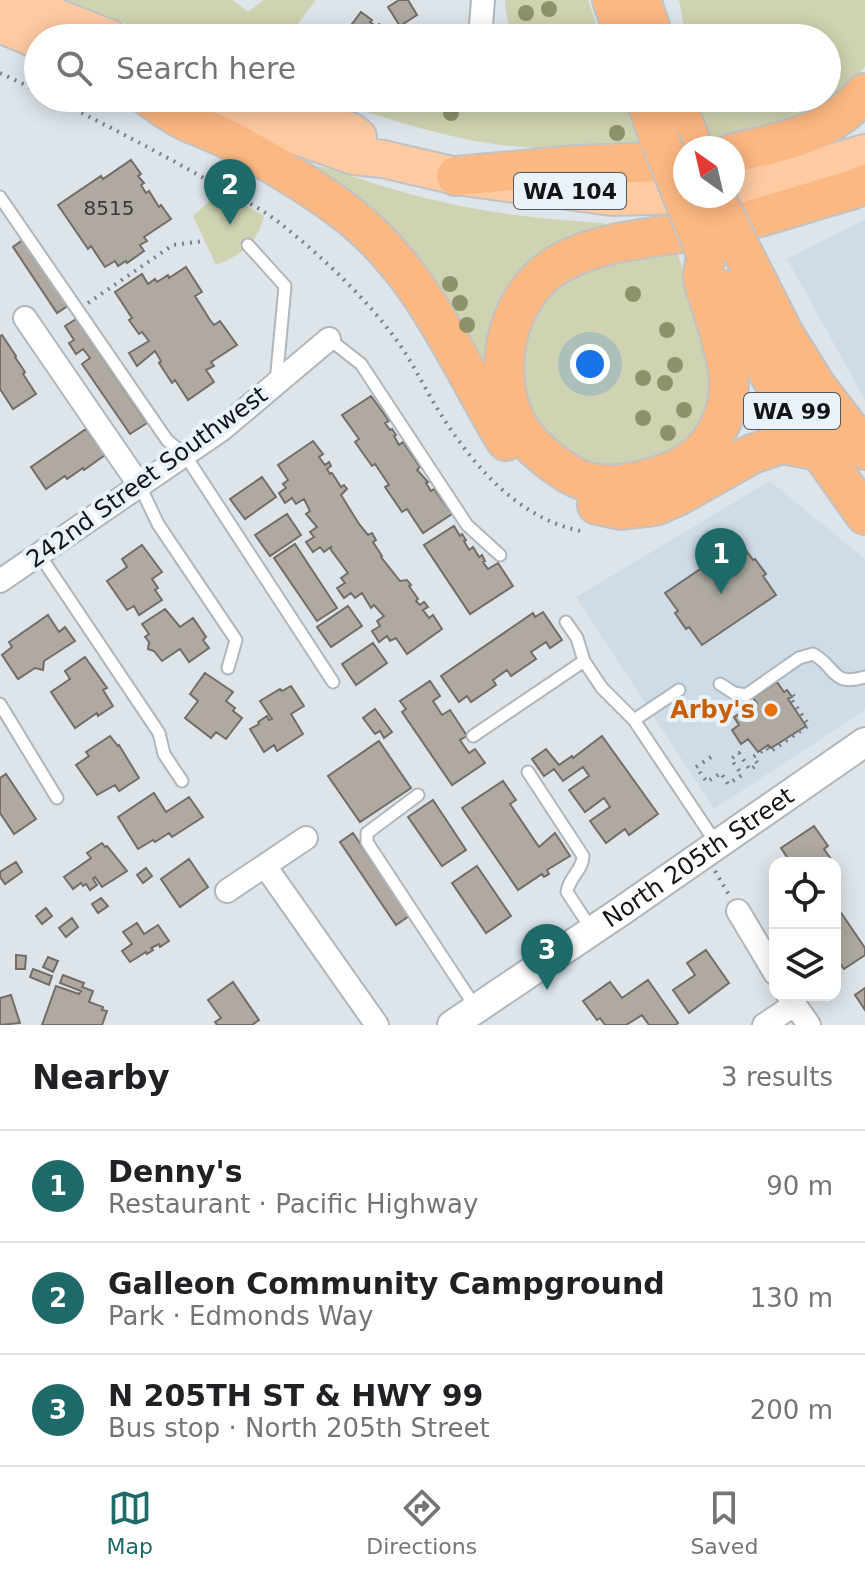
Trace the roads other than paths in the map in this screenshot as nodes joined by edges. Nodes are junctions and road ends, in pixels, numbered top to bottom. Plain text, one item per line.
1 (12, 0) edge
2 (483, 0) edge
3 (612, 0) edge
4 (641, 0) edge
5 (664, 0) edge
6 (0, 24) edge
7 (73, 24) edge
8 (481, 24) edge
9 (620, 24) edge
10 (649, 24) edge
11 (667, 24) edge
12 (24, 34) edge
13 (865, 93) edge
14 (171, 112) edge
15 (228, 112) edge
16 (300, 112) edge
17 (656, 112) edge
18 (679, 112) edge
19 (674, 136) edge
20 (680, 136) edge
21 (673, 147) edge
22 (745, 150) edge
23 (865, 153) edge
24 (383, 159) junction
25 (456, 176) junction
26 (865, 184) edge
27 (745, 188) edge
28 (673, 195) edge
29 (0, 197) edge
30 (706, 208) edge
31 (717, 208) edge
32 (248, 245) dead end
33 (724, 252) junction
34 (25, 318) dead end
35 (329, 339) joint
36 (276, 384) junction
37 (858, 436) edge
38 (820, 451) junction
39 (185, 455) junction
40 (140, 486) junction
41 (865, 515) edge
42 (39, 554) junction
43 (500, 555) dead end
44 (0, 581) edge
45 (566, 622) dead end
46 (584, 661) junction
47 (228, 668) dead end
48 (865, 677) edge
49 (333, 682) dead end
50 (720, 684) dead end
51 (679, 690) dead end
52 (0, 704) edge
53 (634, 720) junction
54 (473, 736) dead end
55 (865, 742) edge
56 (528, 772) dead end
57 (182, 781) dead end
58 (418, 795) dead end
59 (57, 798) dead end
60 (306, 838) dead end
61 (713, 853) junction
62 (265, 866) junction
63 (227, 891) dead end
64 (738, 911) road end
65 (592, 931) junction
66 (769, 963) edge
67 (790, 1001) edge
68 (792, 1001) edge
69 (477, 1009) junction
70 (377, 1025) edge
71 (452, 1025) edge
72 (764, 1025) edge
73 (809, 1025) edge

1 - 7 main road
2 - 8 street
3 - 9 highway
4 - 10 highway
5 - 11 highway
6 - 12 main road
13 - 22 highway
14 - 38 highway
15 - 24 main road, WA 104
16 - 24 main road, WA 104
17 - 19 highway, WA 99
18 - 20 highway
21 - 25 highway
23 - 27 main road
24 - 25 main road, WA 104
25 - 28 main road, WA 104
26 - 33 highway
29 - 39 lane
30 - 33 highway, WA 99, bridge
31 - 33 highway, WA 99, bridge
32 - 36 lane
33 - 37 highway, WA 99
33 - 38 highway, WA 99
34 - 40 street
35 - 36 street, 242nd Street Southwest
35 - 43 lane
36 - 39 street, 242nd Street Southwest
38 - 41 highway, WA 99
39 - 40 street, 242nd Street Southwest
39 - 49 lane
40 - 42 street, 242nd Street Southwest
40 - 47 lane
42 - 44 street, 242nd Street Southwest
42 - 57 lane
45 - 46 lane
46 - 53 lane
46 - 54 lane
48 - 50 lane
51 - 53 lane
52 - 59 lane
53 - 61 lane
55 - 61 street, North 205th Street
56 - 65 lane
58 - 69 lane
60 - 62 street
61 - 65 street, North 205th Street
62 - 63 street
62 - 70 street
64 - 66 street
65 - 69 street, North 205th Street
67 - 72 street
68 - 73 street
69 - 71 street, North 205th Street

